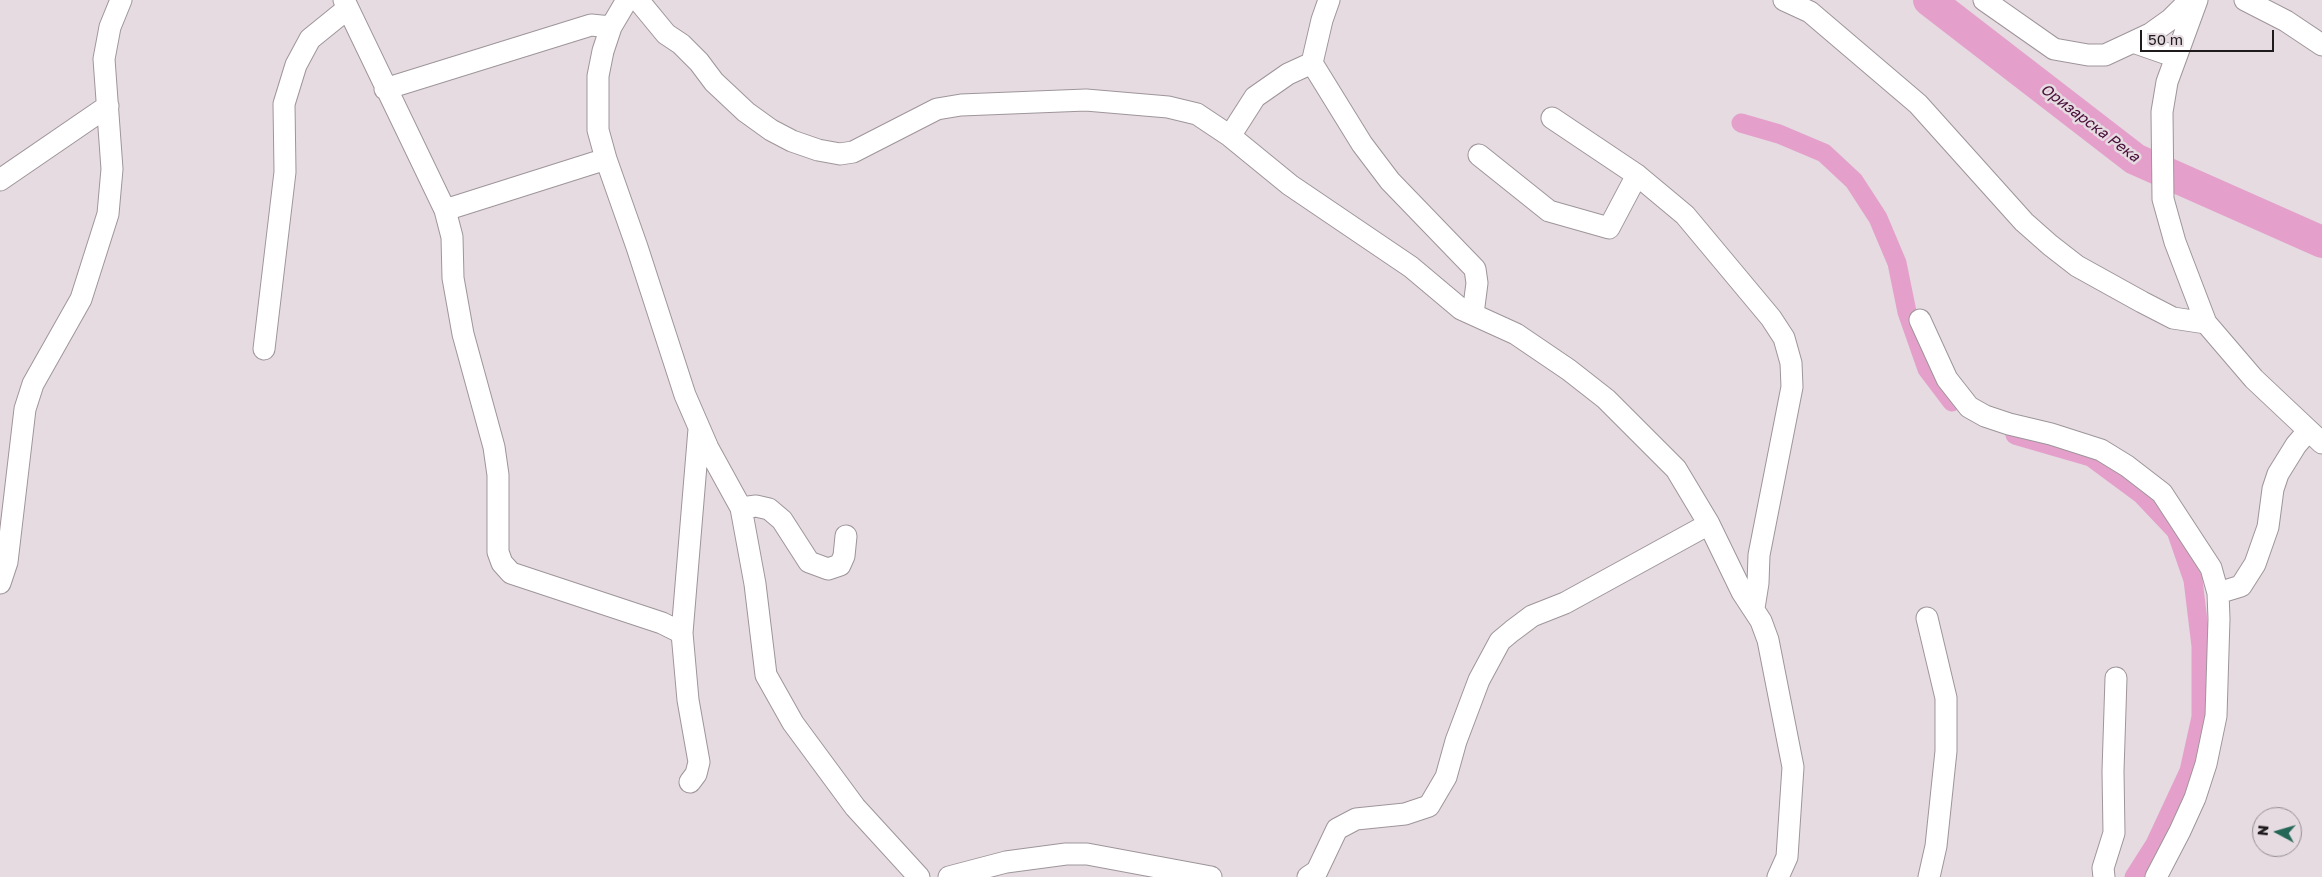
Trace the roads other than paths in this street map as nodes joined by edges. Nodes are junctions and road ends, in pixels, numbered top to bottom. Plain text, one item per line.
1 (121, 0) edge
2 (627, 0) edge
3 (638, 0) edge
4 (1330, 0) edge
5 (1784, 0) edge
6 (1984, 0) edge
7 (2190, 0) edge
8 (2197, 0) edge
9 (2245, 0) edge
10 (346, 4) edge
11 (611, 27) junction
12 (2322, 45) edge
13 (2123, 47) junction
14 (1312, 63) junction
15 (2172, 70) junction
16 (385, 89) junction
17 (108, 106) junction
18 (1552, 118) dead end
19 (1230, 136) junction
20 (1478, 155) dead end
21 (606, 159) junction
22 (1637, 175) junction
23 (0, 180) edge
24 (445, 210) junction
25 (1473, 314) junction
26 (1920, 320) dead end
27 (2206, 323) junction
28 (264, 349) dead end
29 (699, 428) junction
30 (2315, 437) edge
31 (741, 508) junction
32 (1709, 524) junction
33 (846, 536) dead end
34 (0, 582) edge
35 (2218, 593) junction
36 (1754, 608) junction
37 (1927, 618) dead end
38 (682, 633) junction
39 (2116, 678) dead end
40 (690, 782) dead end
41 (920, 877) edge
42 (949, 877) edge
43 (1211, 877) edge
44 (1308, 877) edge
45 (1778, 877) edge
46 (1929, 877) edge
47 (2104, 877) edge
48 (2156, 877) edge

1 - 17 street
2 - 11 street
3 - 19 street
4 - 14 street
5 - 27 street
6 - 13 street
7 - 13 street
8 - 15 street
9 - 12 street
10 - 16 street
10 - 28 street
11 - 16 street
11 - 21 street
13 - 15 street
14 - 19 street
14 - 25 street
15 - 27 street
16 - 24 street
17 - 23 street
17 - 34 street
18 - 22 street
19 - 25 street
20 - 22 street
21 - 24 street
21 - 29 street
22 - 36 street
24 - 38 street
25 - 32 street
26 - 35 street
27 - 30 street
29 - 31 street
29 - 38 street
30 - 35 street
31 - 33 street
31 - 41 street
32 - 36 street
32 - 44 street
35 - 48 street
36 - 45 street
37 - 46 street
38 - 40 street
39 - 47 street
42 - 43 street

